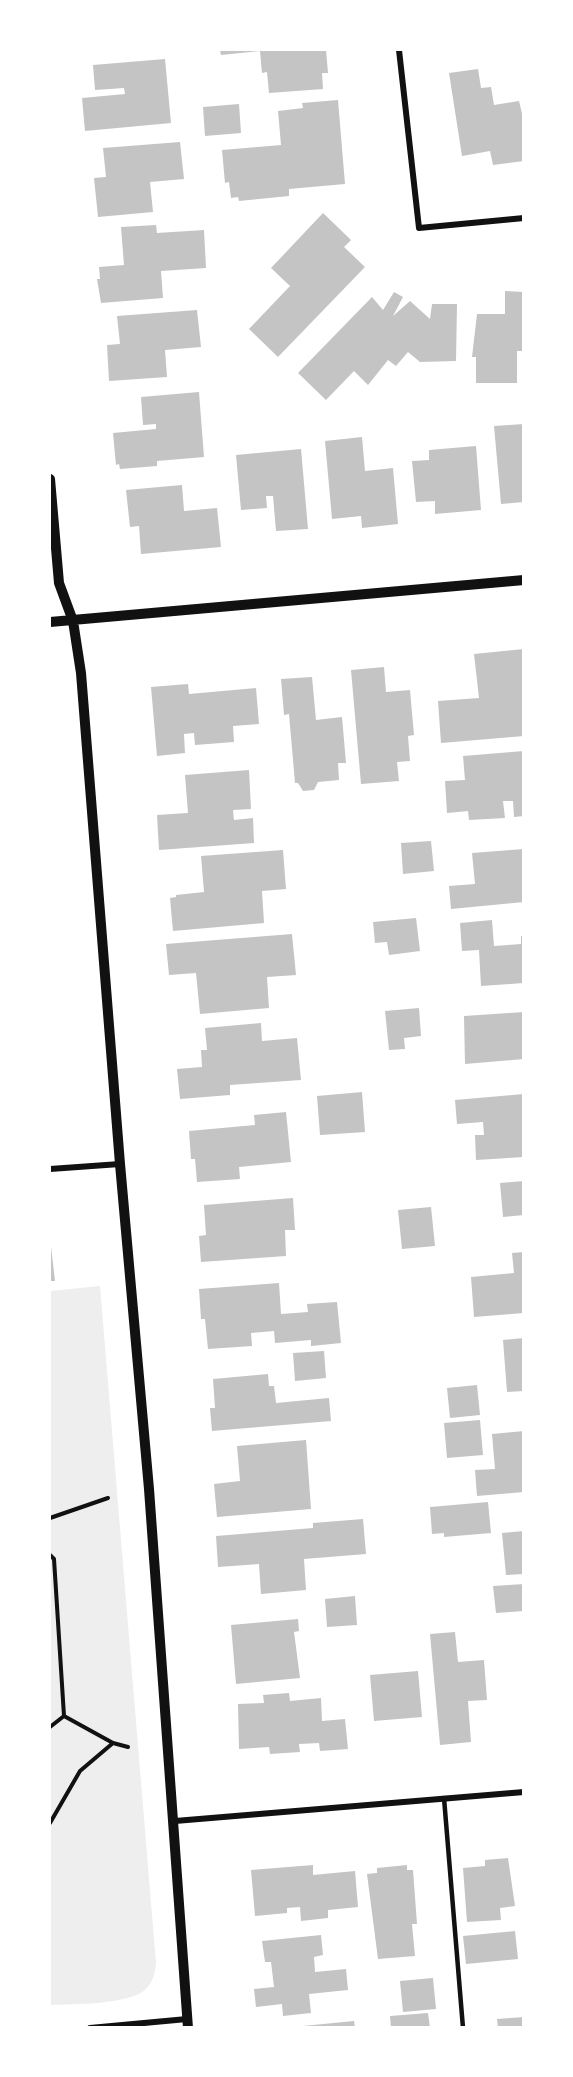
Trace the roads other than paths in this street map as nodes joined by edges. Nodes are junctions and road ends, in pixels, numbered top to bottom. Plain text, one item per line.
1 (399, 50) edge
2 (524, 218) edge
3 (50, 479) edge
4 (524, 580) edge
5 (73, 621) junction
6 (50, 622) edge
7 (120, 1164) junction
8 (50, 1169) edge
9 (524, 1792) edge
10 (444, 1798) junction
11 (175, 1821) junction
12 (188, 2023) edge
13 (90, 2028) edge
14 (463, 2028) edge

1 - 2 street
3 - 5 street
4 - 5 street
5 - 6 street
5 - 7 street
7 - 8 street
7 - 11 street
9 - 10 street
10 - 11 street
10 - 14 lane
11 - 12 street
12 - 13 street

